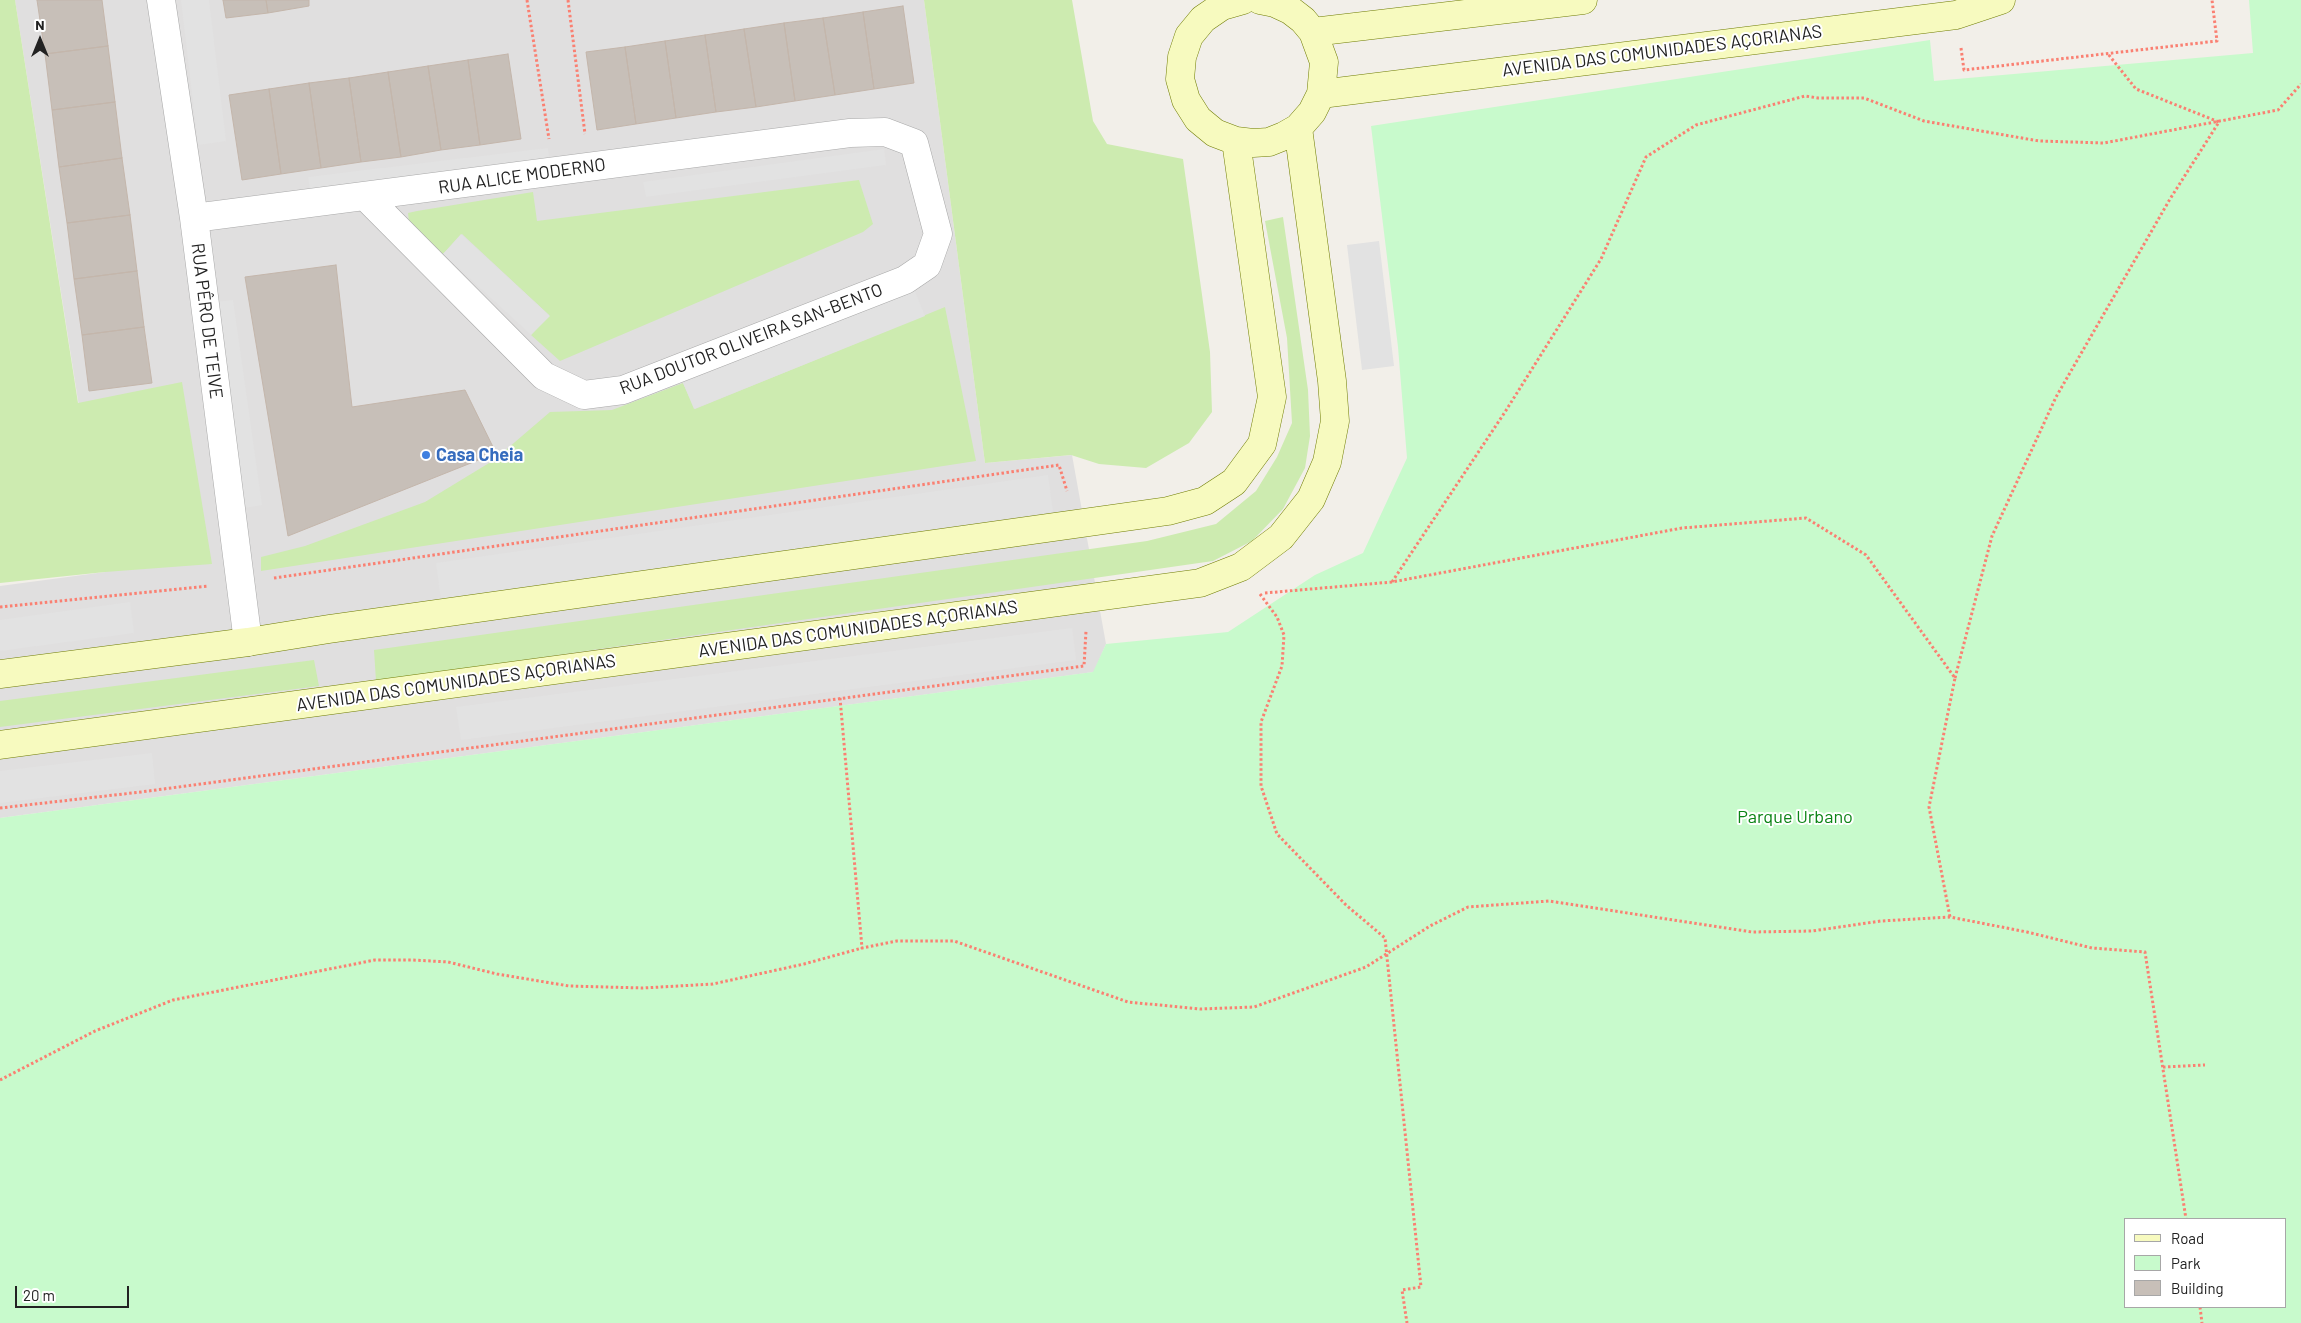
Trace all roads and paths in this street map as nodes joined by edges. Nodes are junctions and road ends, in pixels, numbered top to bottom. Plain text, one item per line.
1 (161, 0) edge
2 (527, 0) edge
3 (568, 0) edge
4 (1243, 0) edge
5 (1260, 0) edge
6 (1583, 0) edge
7 (2001, 0) edge
8 (2212, 0) edge
9 (1956, 15) junction
10 (1313, 32) junction
11 (2108, 54) junction
12 (2301, 84) edge
13 (1321, 94) junction
14 (2219, 122) junction
15 (1298, 128) junction
16 (850, 133) joint
17 (1236, 141) junction
18 (590, 167) junction
19 (554, 172) junction
20 (366, 197) junction
21 (194, 218) junction
22 (1069, 500) dead end
23 (1392, 582) junction
24 (241, 583) junction
25 (0, 607) edge
26 (248, 642) junction
27 (0, 674) edge
28 (1955, 678) junction
29 (840, 698) dead end
30 (0, 745) edge
31 (1950, 918) junction
32 (862, 948) junction
33 (1386, 954) junction
34 (2205, 1065) dead end
35 (2163, 1067) junction
36 (0, 1080) edge
37 (2186, 1218) edge
38 (2200, 1308) edge
39 (1407, 1323) edge
40 (2202, 1323) edge

1 - 21 street, RUA PÊRO DE TEIVE
2 - 19 path
3 - 18 path
4 - 17 street
5 - 10 street
6 - 10 street
7 - 9 street, AVENIDA DAS COMUNIDADES AÇORIANAS
8 - 11 path
9 - 11 path
9 - 13 street, AVENIDA DAS COMUNIDADES AÇORIANAS
10 - 13 street
11 - 14 path
12 - 14 path
13 - 15 street
14 - 23 path
14 - 28 path
15 - 17 street
15 - 30 street, AVENIDA DAS COMUNIDADES AÇORIANAS
16 - 18 street, RUA ALICE MODERNO
16 - 20 street, RUA DOUTOR OLIVEIRA SAN-BENTO
17 - 26 street
18 - 19 street, RUA ALICE MODERNO
19 - 20 street, RUA ALICE MODERNO
20 - 21 street, RUA ALICE MODERNO
21 - 24 street, RUA PÊRO DE TEIVE
22 - 24 path
23 - 28 path
23 - 33 path
24 - 25 path
24 - 26 street, RUA PÊRO DE TEIVE
26 - 27 street
28 - 31 path
29 - 32 path
31 - 33 path
31 - 35 path
32 - 33 path
32 - 36 path
33 - 39 path
34 - 35 path
35 - 37 path
38 - 40 path

